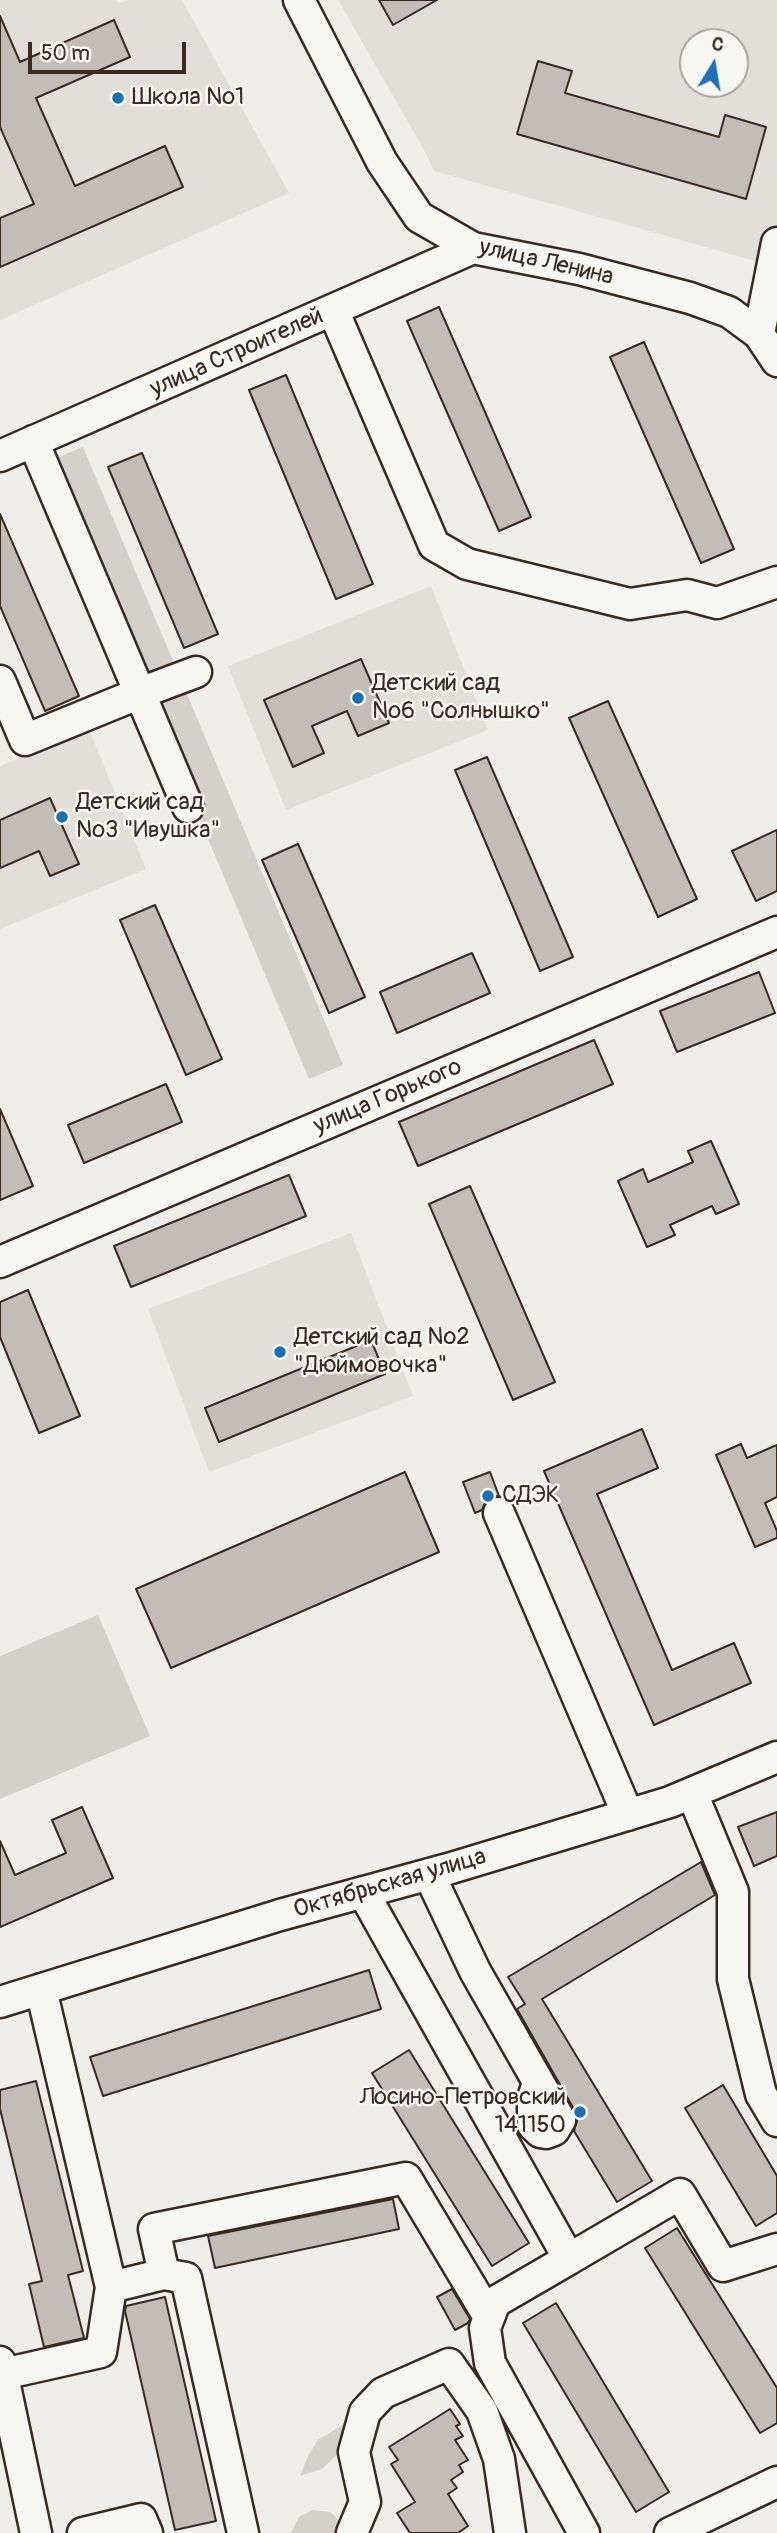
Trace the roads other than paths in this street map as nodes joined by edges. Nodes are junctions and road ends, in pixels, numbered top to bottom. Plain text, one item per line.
1 (299, 0) edge
2 (777, 243) edge
3 (473, 248) junction
4 (333, 310) junction
5 (759, 334) junction
6 (777, 361) edge
7 (33, 442) junction
8 (0, 456) edge
9 (777, 582) edge
10 (196, 672) dead end
11 (0, 681) edge
12 (139, 692) junction
13 (188, 807) dead end
14 (777, 932) edge
15 (0, 1262) edge
16 (499, 1514) dead end
17 (777, 1757) edge
18 (692, 1793) junction
19 (628, 1815) junction
20 (429, 1874) junction
21 (363, 1892) junction
22 (41, 1989) junction
23 (0, 2002) edge
24 (538, 2083) dead end
25 (777, 2121) edge
26 (777, 2249) edge
27 (569, 2259) junction
28 (164, 2274) junction
29 (111, 2287) junction
30 (489, 2317) junction
31 (1, 2368) edge
32 (777, 2482) edge
33 (36, 2533) edge
34 (83, 2533) edge
35 (147, 2533) edge
36 (243, 2533) edge
37 (352, 2533) edge
38 (510, 2533) edge
39 (584, 2533) edge
40 (670, 2533) edge

1 - 3 street, улица Ленина
2 - 5 street
3 - 4 street, улица Строителей
3 - 5 street, улица Ленина
4 - 7 street, улица Строителей
4 - 9 street
5 - 6 street, улица Ленина
7 - 8 street, улица Строителей
7 - 12 street
10 - 12 street
11 - 12 street
12 - 13 street
14 - 15 street, улица Горького
16 - 19 street
17 - 18 street, Октябрьская улица
18 - 19 street, Октябрьская улица
18 - 25 street
19 - 20 street, Октябрьская улица
20 - 21 street, Октябрьская улица
20 - 24 street
21 - 22 street, Октябрьская улица
21 - 27 street
22 - 23 street, Октябрьская улица
22 - 29 street
26 - 27 street
27 - 30 street
28 - 29 street
28 - 30 street
28 - 36 street
29 - 31 street
30 - 39 street
31 - 33 street
32 - 40 street
34 - 35 street
37 - 38 street

